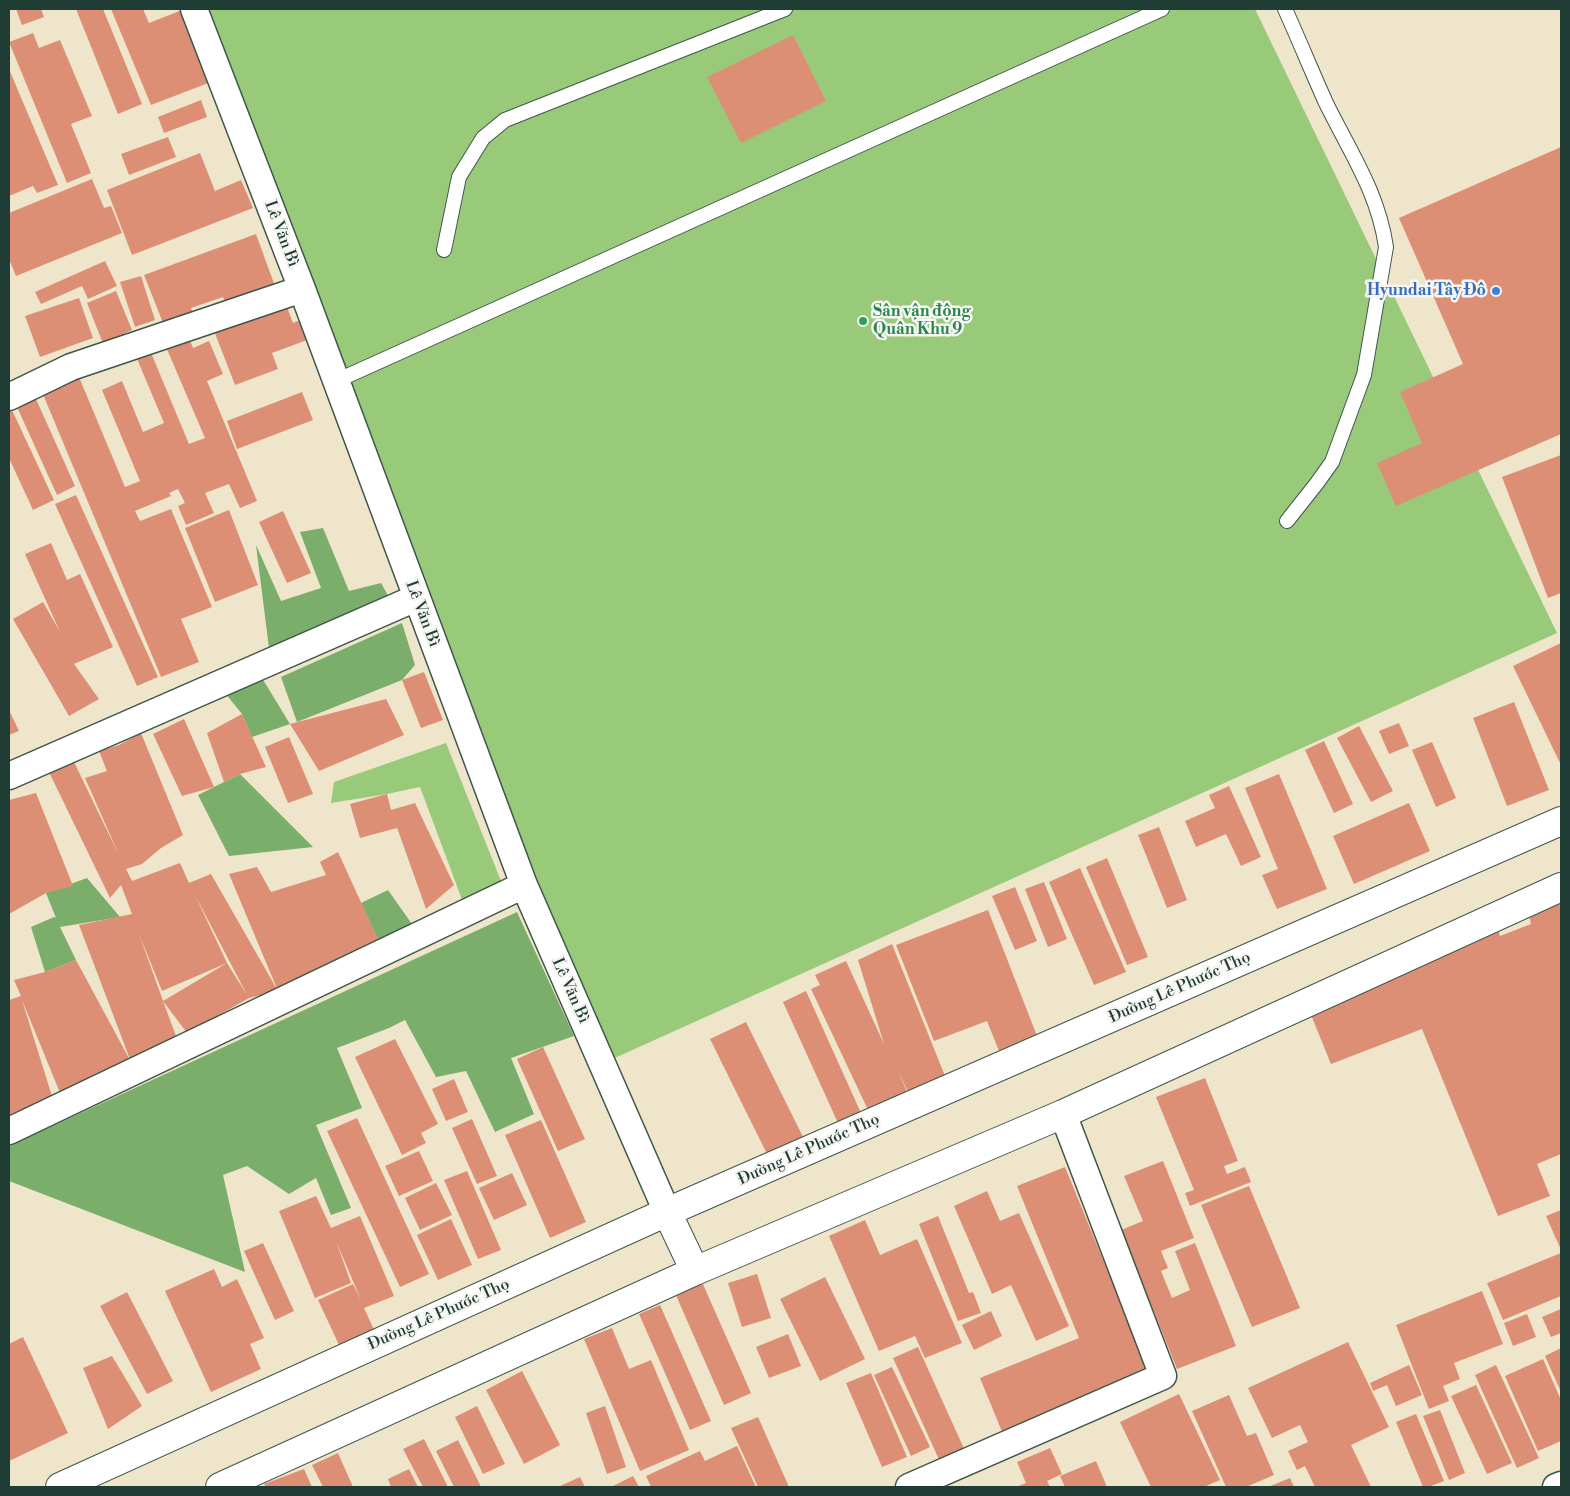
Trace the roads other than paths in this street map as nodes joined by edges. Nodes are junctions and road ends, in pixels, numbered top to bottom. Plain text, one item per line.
1 (194, 9) edge
2 (785, 9) edge
3 (1162, 9) edge
4 (1285, 9) edge
5 (444, 250) dead end
6 (302, 289) junction
7 (336, 381) junction
8 (9, 397) edge
9 (1287, 521) dead end
10 (416, 598) junction
11 (9, 776) edge
12 (1561, 821) edge
13 (524, 886) junction
14 (1561, 887) edge
15 (1063, 1114) junction
16 (9, 1131) edge
17 (667, 1212) junction
18 (695, 1271) junction
19 (1561, 1485) edge
20 (60, 1487) edge
21 (220, 1487) edge
22 (909, 1487) edge
23 (1556, 1487) edge

1 - 6 street, Lê Văn Bì
2 - 5 lane
3 - 7 lane
4 - 9 lane
6 - 7 street, Lê Văn Bì
6 - 8 street
7 - 10 street, Lê Văn Bì
10 - 11 street
10 - 13 street, Lê Văn Bì
12 - 17 street, Đường Lê Phước Thọ
13 - 16 street
13 - 17 street, Lê Văn Bì
14 - 15 street
15 - 18 street
15 - 22 street
17 - 18 street
17 - 20 street, Đường Lê Phước Thọ
18 - 21 street
19 - 23 street

